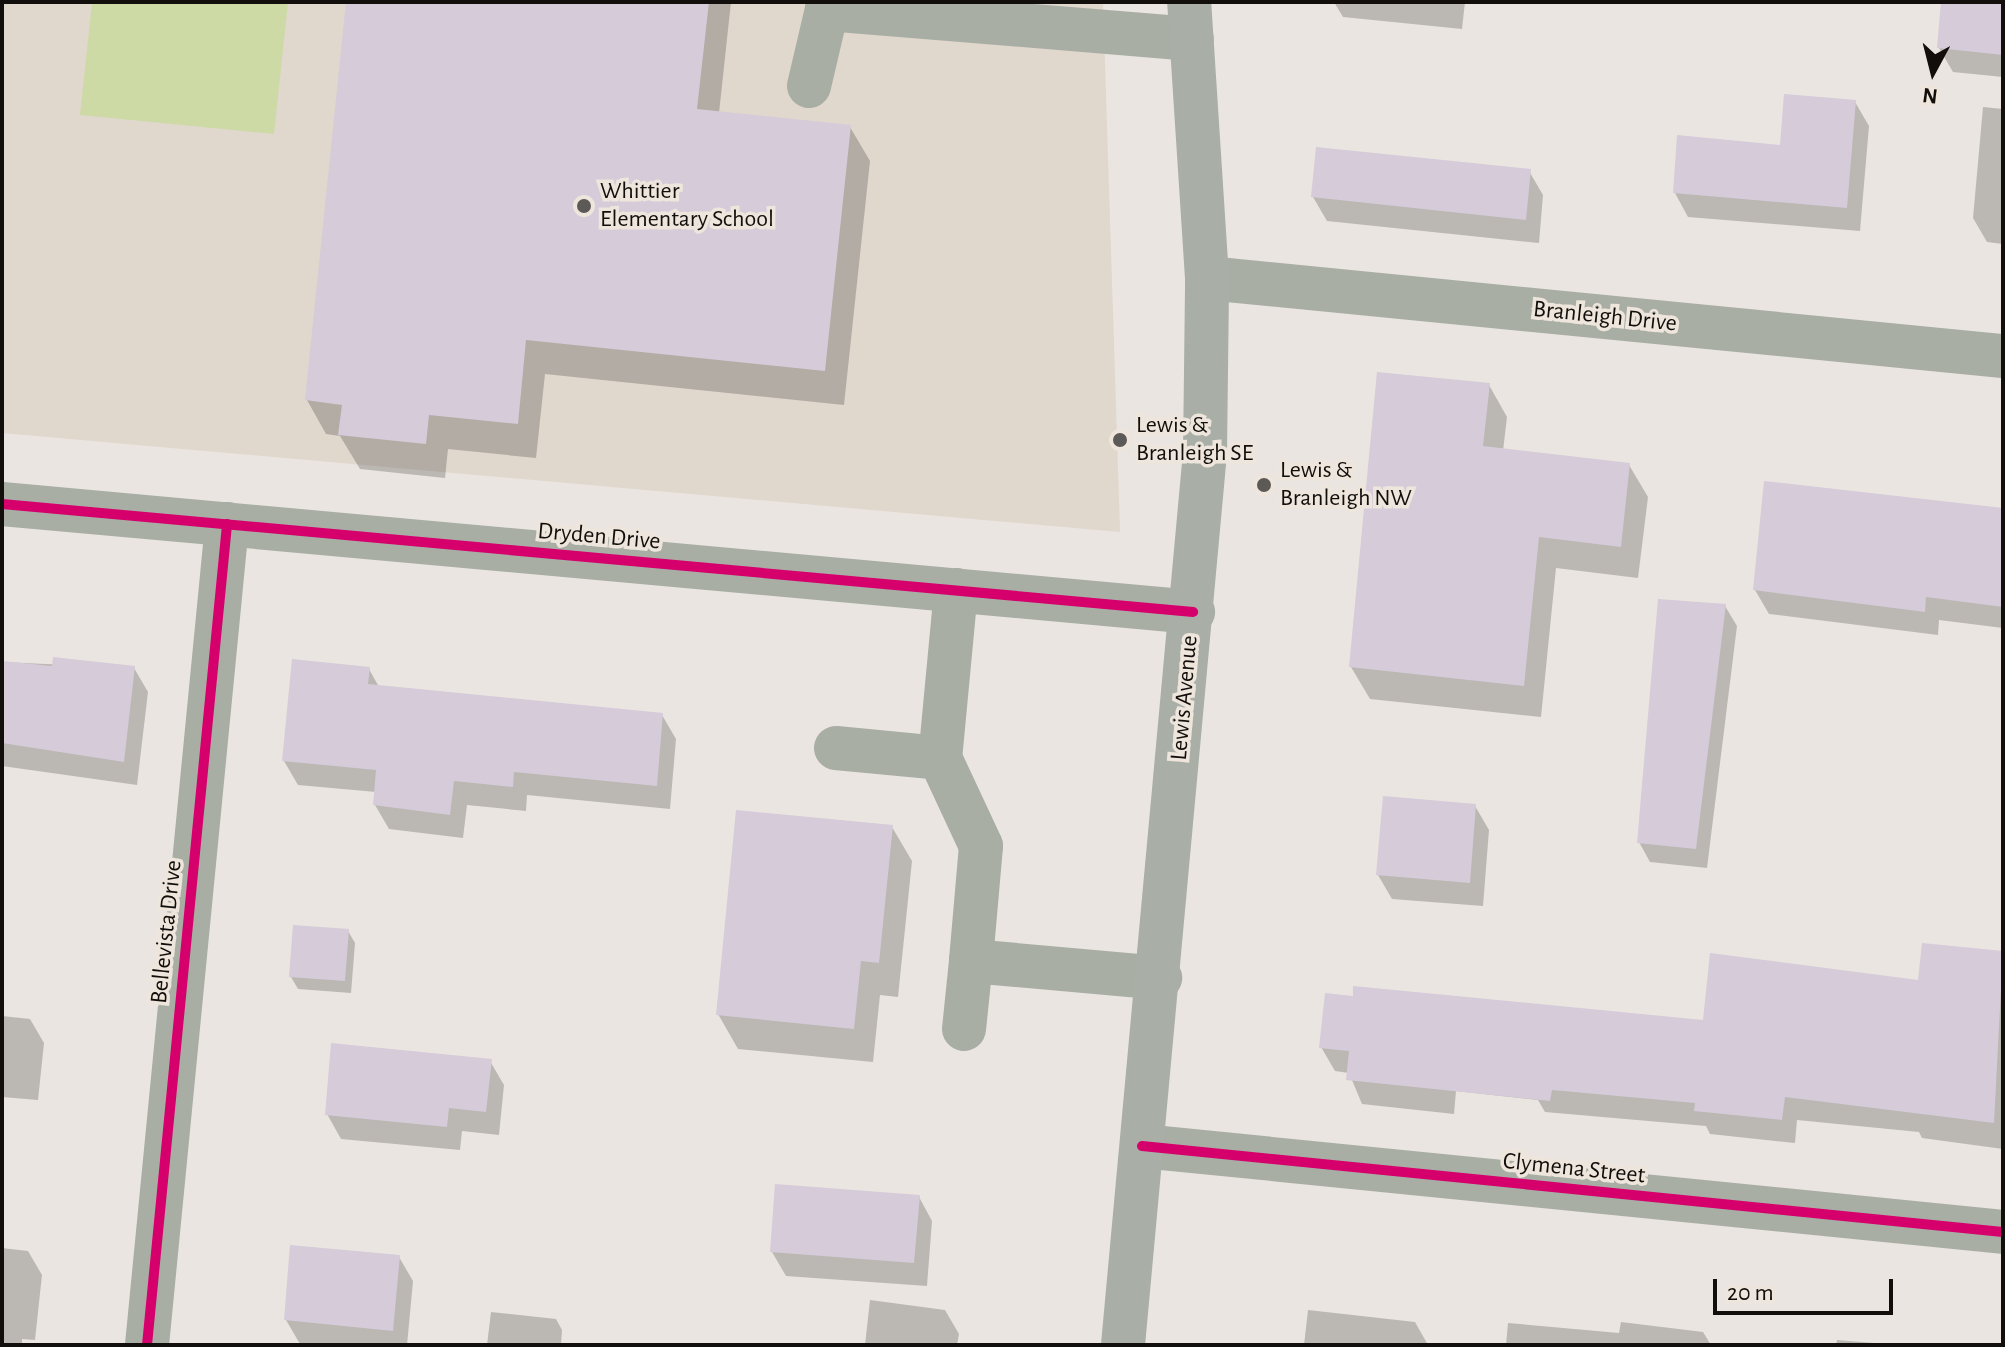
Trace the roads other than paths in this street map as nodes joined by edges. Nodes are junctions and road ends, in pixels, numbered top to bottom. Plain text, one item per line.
1 (1190, 21) edge
2 (809, 86) dead end
3 (1207, 278) junction
4 (2003, 356) edge
5 (2, 504) edge
6 (227, 524) junction
7 (956, 590) junction
8 (1193, 612) junction
9 (836, 748) dead end
10 (940, 758) junction
11 (971, 961) junction
12 (1160, 978) junction
13 (964, 1029) dead end
14 (1142, 1146) junction
15 (2003, 1232) edge
16 (147, 1345) edge
17 (1123, 1345) edge

1 - 2 street
1 - 3 main road, Lewis Avenue
3 - 4 street, Branleigh Drive
3 - 8 main road, Lewis Avenue
5 - 6 street, Dryden Drive
6 - 7 street, Dryden Drive
6 - 16 street, Bellevista Drive
7 - 8 street, Dryden Drive
7 - 10 street
8 - 12 main road, Lewis Avenue
9 - 10 street
10 - 11 street
11 - 12 street
11 - 13 street
12 - 14 main road, Lewis Avenue
14 - 15 street, Clymena Street
14 - 17 main road, Lewis Avenue

